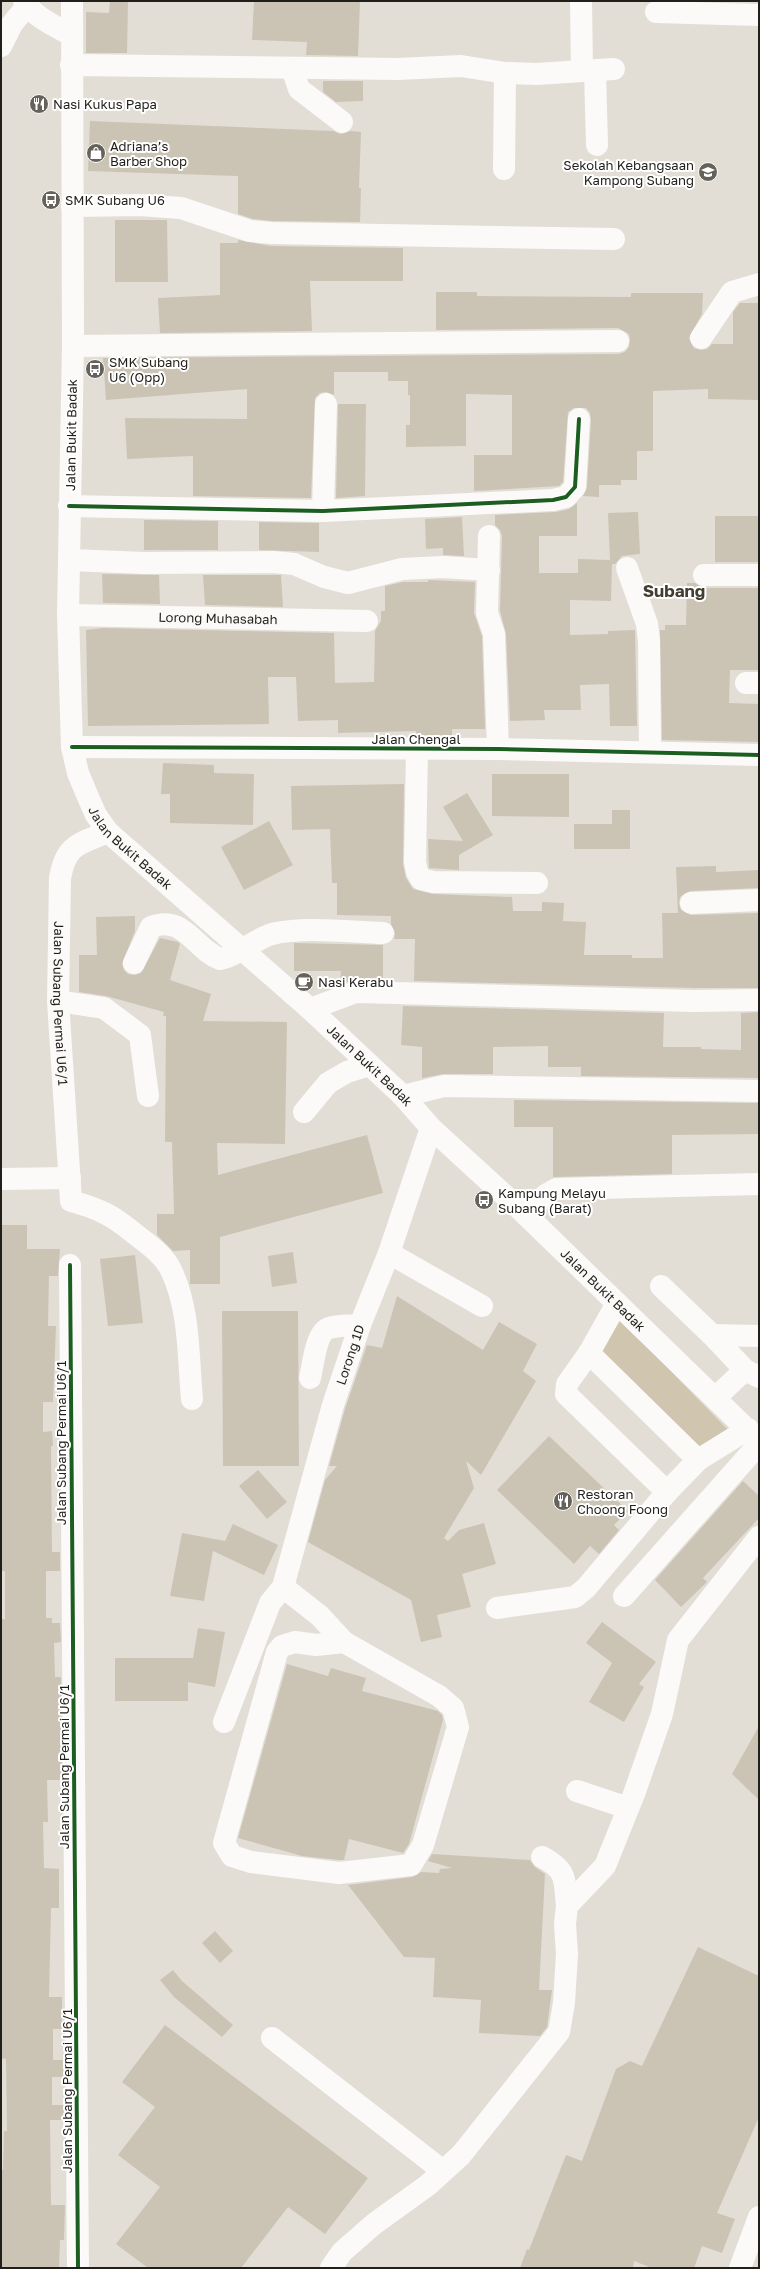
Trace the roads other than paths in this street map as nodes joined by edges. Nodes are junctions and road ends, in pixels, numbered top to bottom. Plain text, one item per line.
1 (50, 1) edge
2 (72, 1) edge
3 (581, 1) edge
4 (26, 4) edge
5 (656, 12) dead end
6 (759, 15) edge
7 (49, 23) junction
8 (72, 35) junction
9 (1, 46) edge
10 (71, 65) junction
11 (292, 68) junction
12 (597, 70) junction
13 (505, 73) junction
14 (342, 122) dead end
15 (598, 145) dead end
16 (504, 169) dead end
17 (72, 206) junction
18 (614, 239) dead end
19 (759, 284) edge
20 (701, 338) dead end
21 (618, 341) dead end
22 (73, 346) junction
23 (326, 404) dead end
24 (579, 419) dead end
25 (69, 506) junction
26 (323, 511) junction
27 (488, 536) dead end
28 (69, 560) junction
29 (627, 568) dead end
30 (488, 570) junction
31 (704, 575) dead end
32 (759, 575) edge
33 (68, 615) junction
34 (367, 622) dead end
35 (72, 747) junction
36 (417, 749) junction
37 (498, 749) junction
38 (650, 752) junction
39 (759, 755) edge
40 (108, 832) junction
41 (537, 883) dead end
42 (759, 900) edge
43 (690, 903) dead end
44 (383, 934) dead end
45 (240, 949) junction
46 (134, 963) dead end
47 (759, 1000) edge
48 (58, 1001) junction
49 (310, 1009) junction
50 (369, 1065) junction
51 (759, 1092) edge
52 (148, 1096) dead end
53 (403, 1096) junction
54 (304, 1112) dead end
55 (432, 1128) junction
56 (70, 1178) junction
57 (1, 1179) edge
58 (759, 1184) edge
59 (525, 1214) junction
60 (389, 1253) junction
61 (70, 1265) dead end
62 (661, 1286) dead end
63 (617, 1302) junction
64 (482, 1306) dead end
65 (360, 1325) junction
66 (712, 1335) junction
67 (759, 1336) edge
68 (589, 1353) junction
69 (752, 1373) edge
70 (310, 1378) dead end
71 (715, 1398) junction
72 (192, 1399) dead end
73 (755, 1438) edge
74 (698, 1460) junction
75 (667, 1492) junction
76 (759, 1537) edge
77 (283, 1587) junction
78 (624, 1596) dead end
79 (497, 1608) dead end
80 (344, 1642) junction
81 (224, 1722) dead end
82 (577, 1791) dead end
83 (628, 1808) junction
84 (542, 1857) dead end
85 (567, 1906) junction
86 (272, 2038) dead end
87 (443, 2172) junction
88 (759, 2217) edge
89 (78, 2268) edge
90 (331, 2268) edge
91 (740, 2268) edge

1 - 7 street
2 - 8 street, Jalan Bukit Badak
3 - 12 street
4 - 7 street
4 - 9 street
5 - 6 street
7 - 8 street
8 - 10 street, Jalan Bukit Badak
10 - 11 street
10 - 17 street, Jalan Bukit Badak
11 - 13 street
11 - 14 street
12 - 13 street
12 - 15 street
13 - 16 street
17 - 18 street
17 - 22 street, Jalan Bukit Badak
19 - 20 street
21 - 22 street
22 - 25 street, Jalan Bukit Badak
23 - 26 street
24 - 26 street
25 - 26 street
25 - 28 street, Jalan Bukit Badak
27 - 30 street
28 - 30 street
28 - 33 street, Jalan Bukit Badak
29 - 38 street
30 - 37 street
31 - 32 street
33 - 34 street, Lorong Muhasabah
33 - 35 street, Jalan Bukit Badak
35 - 36 street, Jalan Chengal
35 - 40 street, Jalan Bukit Badak
36 - 37 street, Jalan Chengal
36 - 41 street
37 - 38 street, Jalan Chengal
38 - 39 street, Jalan Chengal
40 - 45 street, Jalan Bukit Badak
40 - 48 street, Jalan Subang Permai U6/1
42 - 43 street
44 - 45 street
45 - 46 street
45 - 49 street, Jalan Bukit Badak
47 - 49 street
48 - 52 street
48 - 56 street, Jalan Subang Permai U6/1
49 - 50 street, Jalan Bukit Badak
50 - 53 street, Jalan Bukit Badak
50 - 54 street
51 - 53 street
53 - 55 street, Jalan Bukit Badak
55 - 59 street, Jalan Bukit Badak
55 - 60 street, Lorong 1D
56 - 57 street
56 - 72 street, Jalan Subang Permai U6/1
58 - 59 street
59 - 63 street, Jalan Bukit Badak
60 - 64 street
60 - 65 street, Lorong 1D
61 - 89 street, Jalan Subang Permai U6/1
62 - 66 street
63 - 68 street
63 - 71 street, Jalan Bukit Badak
65 - 70 street
65 - 77 street, Lorong 1D
66 - 67 street
66 - 69 street
68 - 74 street
68 - 75 street
69 - 71 street
71 - 73 street, Jalan Bukit Badak
73 - 74 street
73 - 78 street
74 - 75 street
75 - 79 street
76 - 83 street
77 - 80 street
77 - 81 street
80 - 80 street
82 - 83 street
83 - 85 street
84 - 85 street
85 - 87 street
86 - 87 street
87 - 90 street
88 - 91 street

